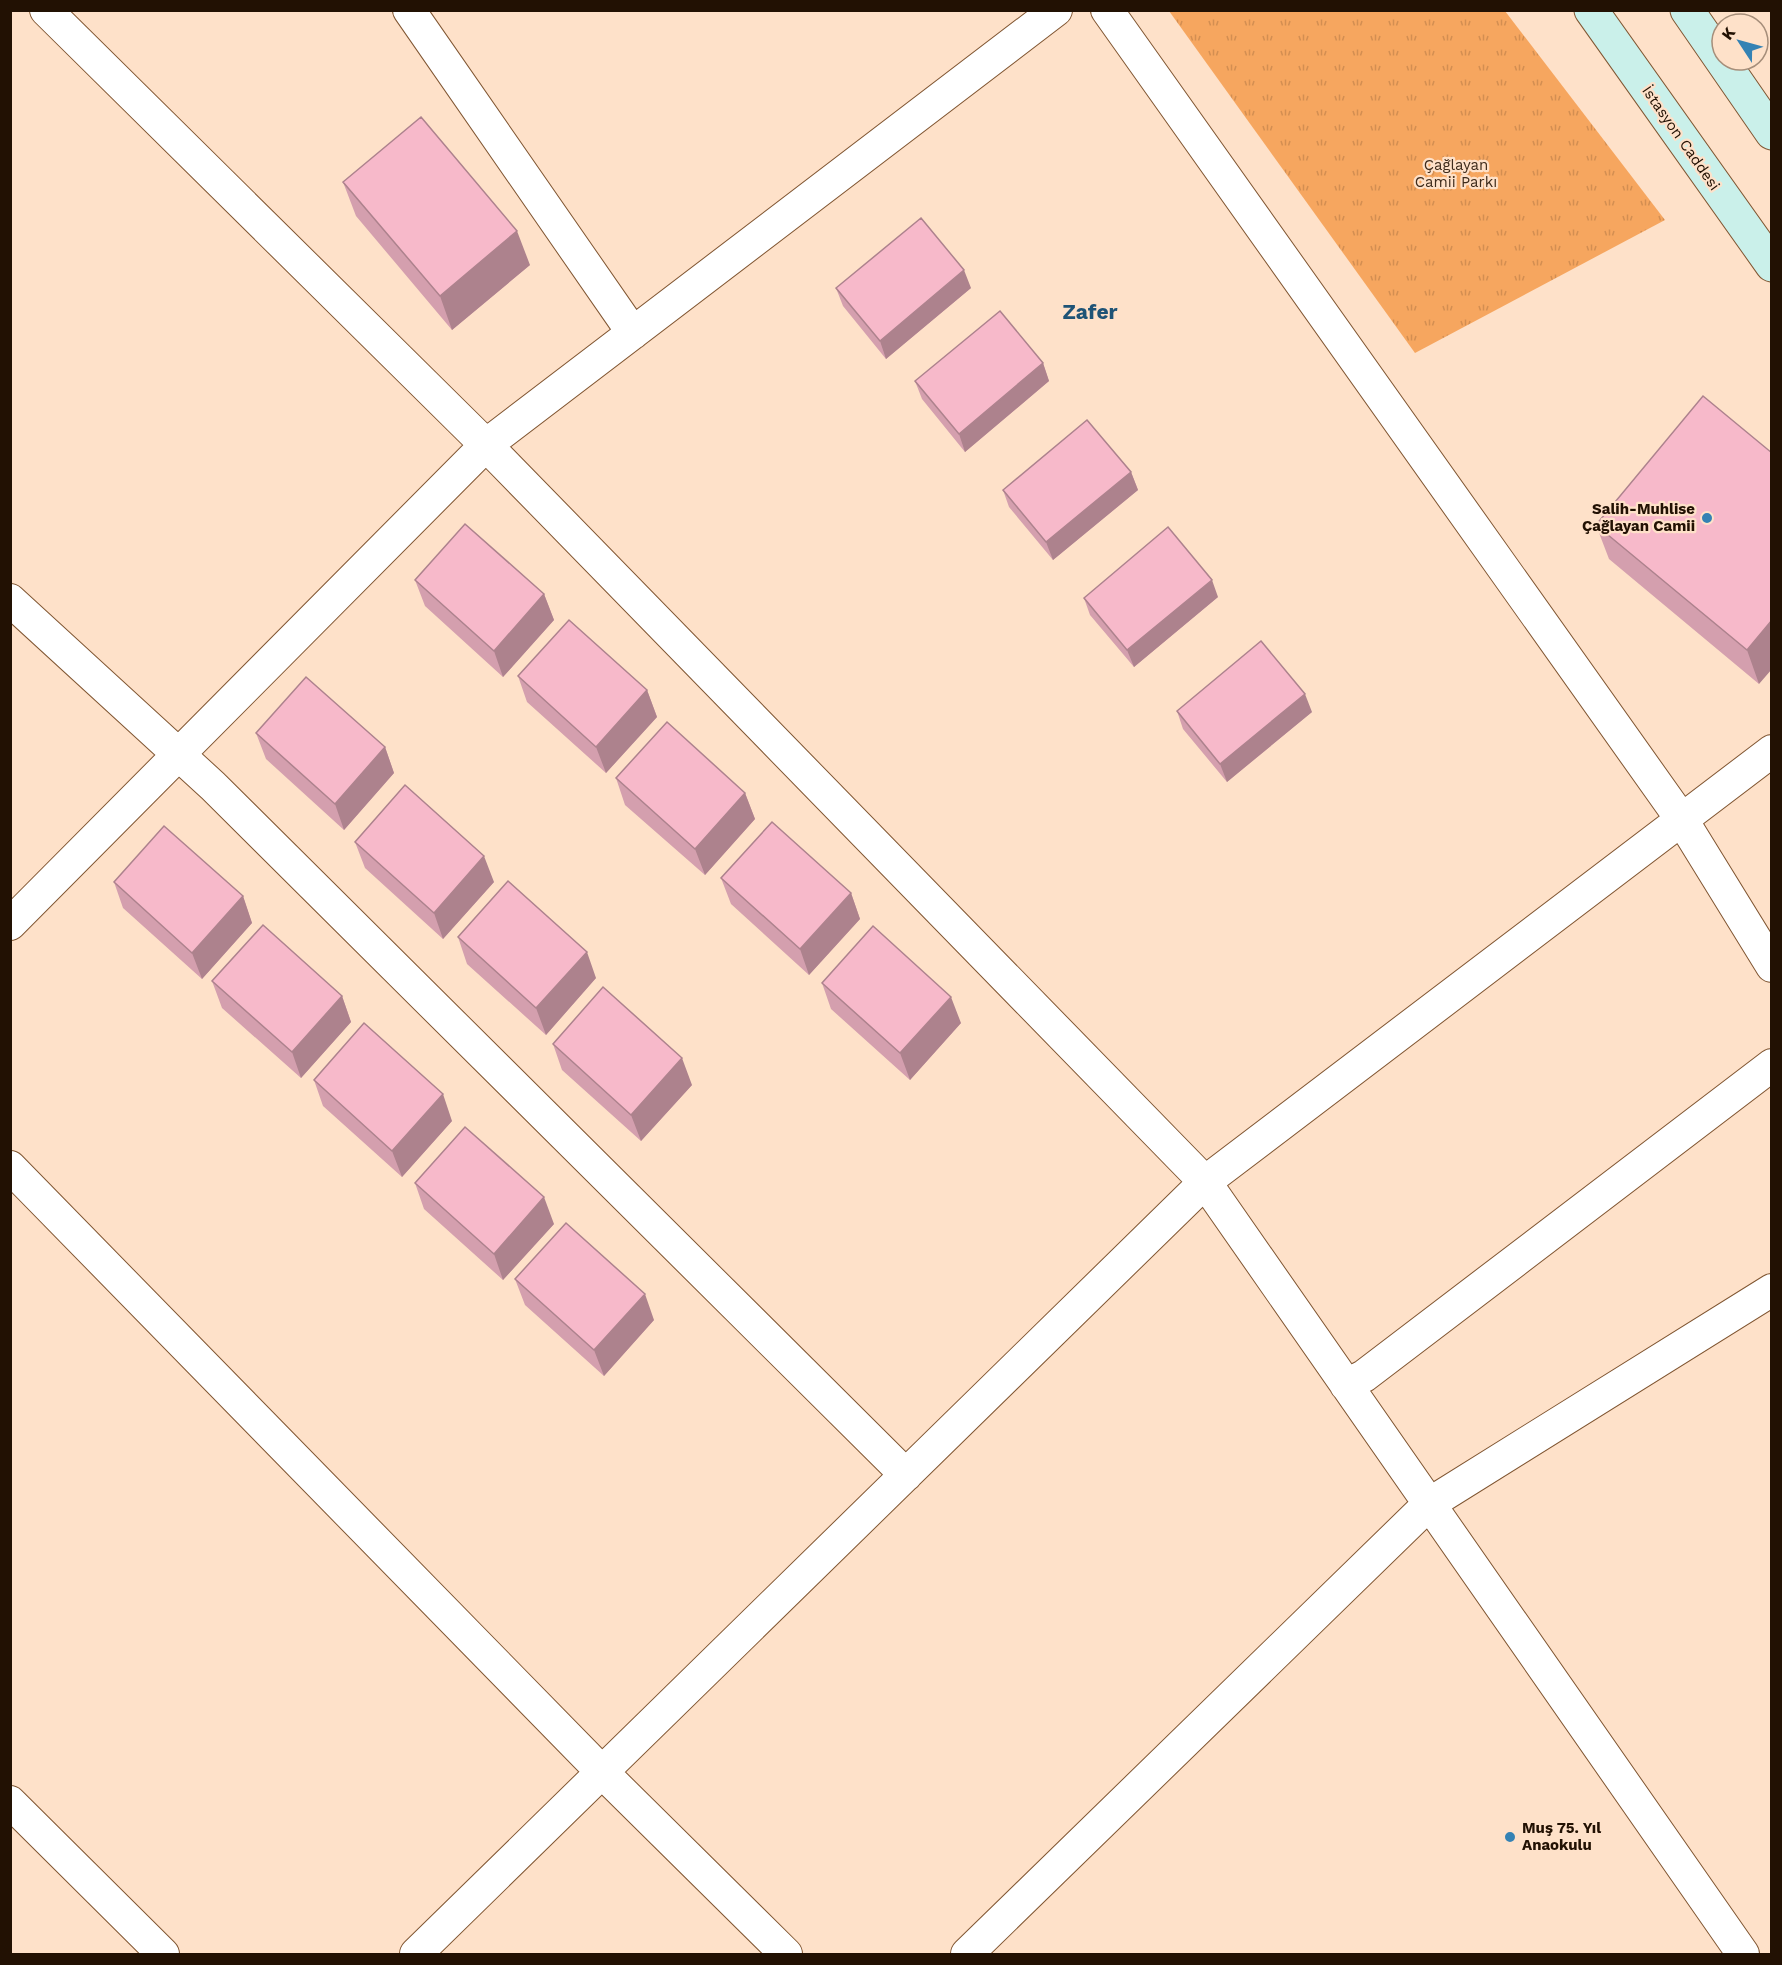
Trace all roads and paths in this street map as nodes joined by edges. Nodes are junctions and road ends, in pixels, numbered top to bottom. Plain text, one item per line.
1 (46, 10) edge
2 (409, 10) edge
3 (1056, 10) edge
4 (1107, 10) edge
5 (1591, 10) edge
6 (1691, 12) edge
7 (1772, 134) edge
8 (1772, 265) edge
9 (633, 333) junction
10 (486, 445) junction
11 (10, 600) edge
12 (1772, 751) edge
13 (179, 755) junction
14 (1682, 820) junction
15 (10, 924) edge
16 (1772, 966) edge
17 (1772, 1065) edge
18 (10, 1167) edge
19 (1205, 1182) junction
20 (1772, 1290) edge
21 (1346, 1385) junction
22 (906, 1475) junction
23 (1429, 1504) junction
24 (602, 1772) junction
25 (10, 1802) edge
26 (163, 1954) edge
27 (416, 1954) edge
28 (786, 1954) edge
29 (967, 1954) edge
30 (1743, 1954) edge

1 - 10 street
2 - 9 street
3 - 9 street
4 - 14 street
5 - 8 main road, İstasyon Caddesi
6 - 7 main road
9 - 10 street
10 - 13 street
10 - 19 street
11 - 13 street
12 - 14 street
13 - 15 street
13 - 22 street
14 - 16 street
14 - 19 street
17 - 21 street
18 - 24 street
19 - 21 street
19 - 22 street
20 - 23 street
21 - 23 street
22 - 24 street
23 - 29 street
23 - 30 street
24 - 27 street
24 - 28 street
25 - 26 street

